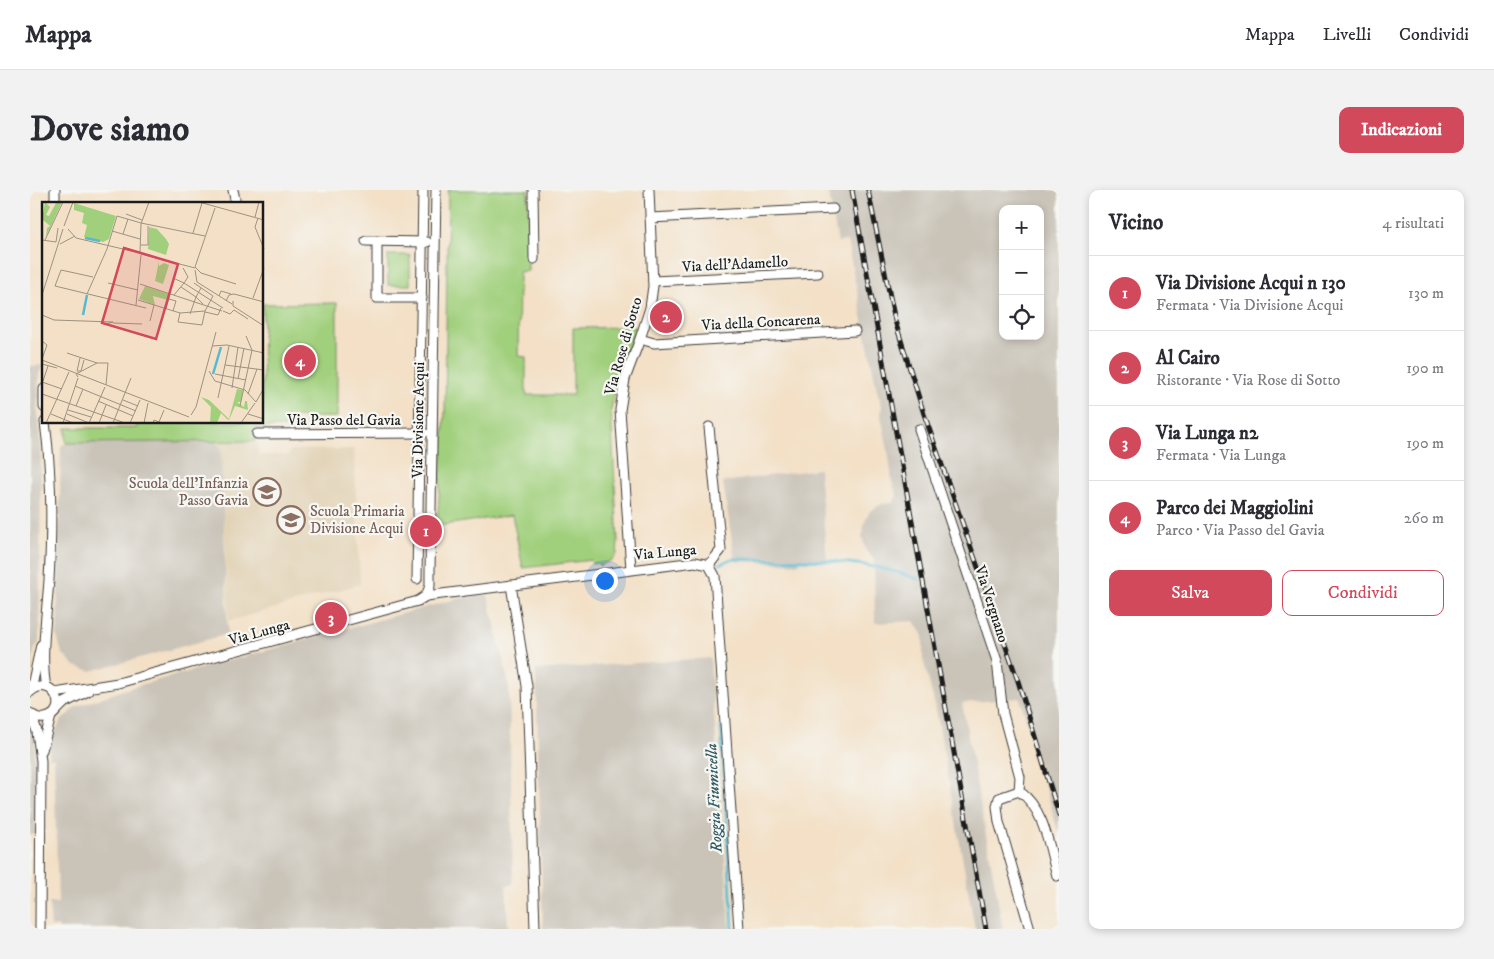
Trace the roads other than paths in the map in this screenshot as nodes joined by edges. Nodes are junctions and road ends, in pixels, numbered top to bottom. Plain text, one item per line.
1 (423, 190) edge
2 (436, 190) edge
3 (533, 190) edge
4 (650, 190) edge
5 (833, 209) dead end
6 (650, 218) junction
7 (366, 241) dead end
8 (377, 241) junction
9 (422, 242) junction
10 (435, 242) junction
11 (534, 259) dead end
12 (818, 273) dead end
13 (653, 281) junction
14 (422, 298) junction
15 (855, 331) dead end
16 (640, 339) junction
17 (45, 424) edge
18 (710, 427) dead end
19 (919, 429) dead end
20 (420, 433) junction
21 (432, 433) junction
22 (257, 434) dead end
23 (709, 565) junction
24 (631, 569) junction
25 (417, 579) dead end
26 (511, 584) junction
27 (426, 596) junction
28 (46, 626) junction
29 (102, 686) junction
30 (46, 687) junction
31 (31, 691) edge
32 (55, 693) junction
33 (31, 714) edge
34 (53, 714) junction
35 (41, 761) junction
36 (1019, 791) junction
37 (1058, 876) dead end
38 (40, 929) edge
39 (535, 929) edge
40 (739, 929) edge
41 (1030, 929) edge

1 - 9 street, Via Divisione Acqui
2 - 10 street, Via Divisione Acqui
3 - 11 street
4 - 6 street, Via Rose di Sotto
5 - 6 street
6 - 13 street, Via Rose di Sotto
7 - 8 street
8 - 9 street
8 - 14 street
9 - 10 street
9 - 14 street, Via Divisione Acqui
10 - 21 street, Via Divisione Acqui
12 - 13 street, Via dell'Adamello
13 - 16 street, Via Rose di Sotto
14 - 20 street, Via Divisione Acqui
15 - 16 street, Via della Concarena
16 - 24 street, Via Rose di Sotto
17 - 28 street
18 - 23 street, Via Lunga
19 - 36 street, Via Vergnano
20 - 21 street, Via Passo del Gavia
20 - 22 street, Via Passo del Gavia
20 - 25 street, Via Divisione Acqui
21 - 27 street, Via Divisione Acqui
23 - 24 street, Via Lunga
23 - 40 street
24 - 26 street, Via Lunga
26 - 27 street, Via Lunga
26 - 39 street
27 - 29 street, Via Lunga
28 - 30 street
28 - 31 street
29 - 32 street, Via Lunga
29 - 34 street, Via Lunga
30 - 31 street
30 - 32 street
32 - 34 street
33 - 34 street
33 - 35 street
34 - 35 street
35 - 38 street
36 - 37 street
36 - 41 street

